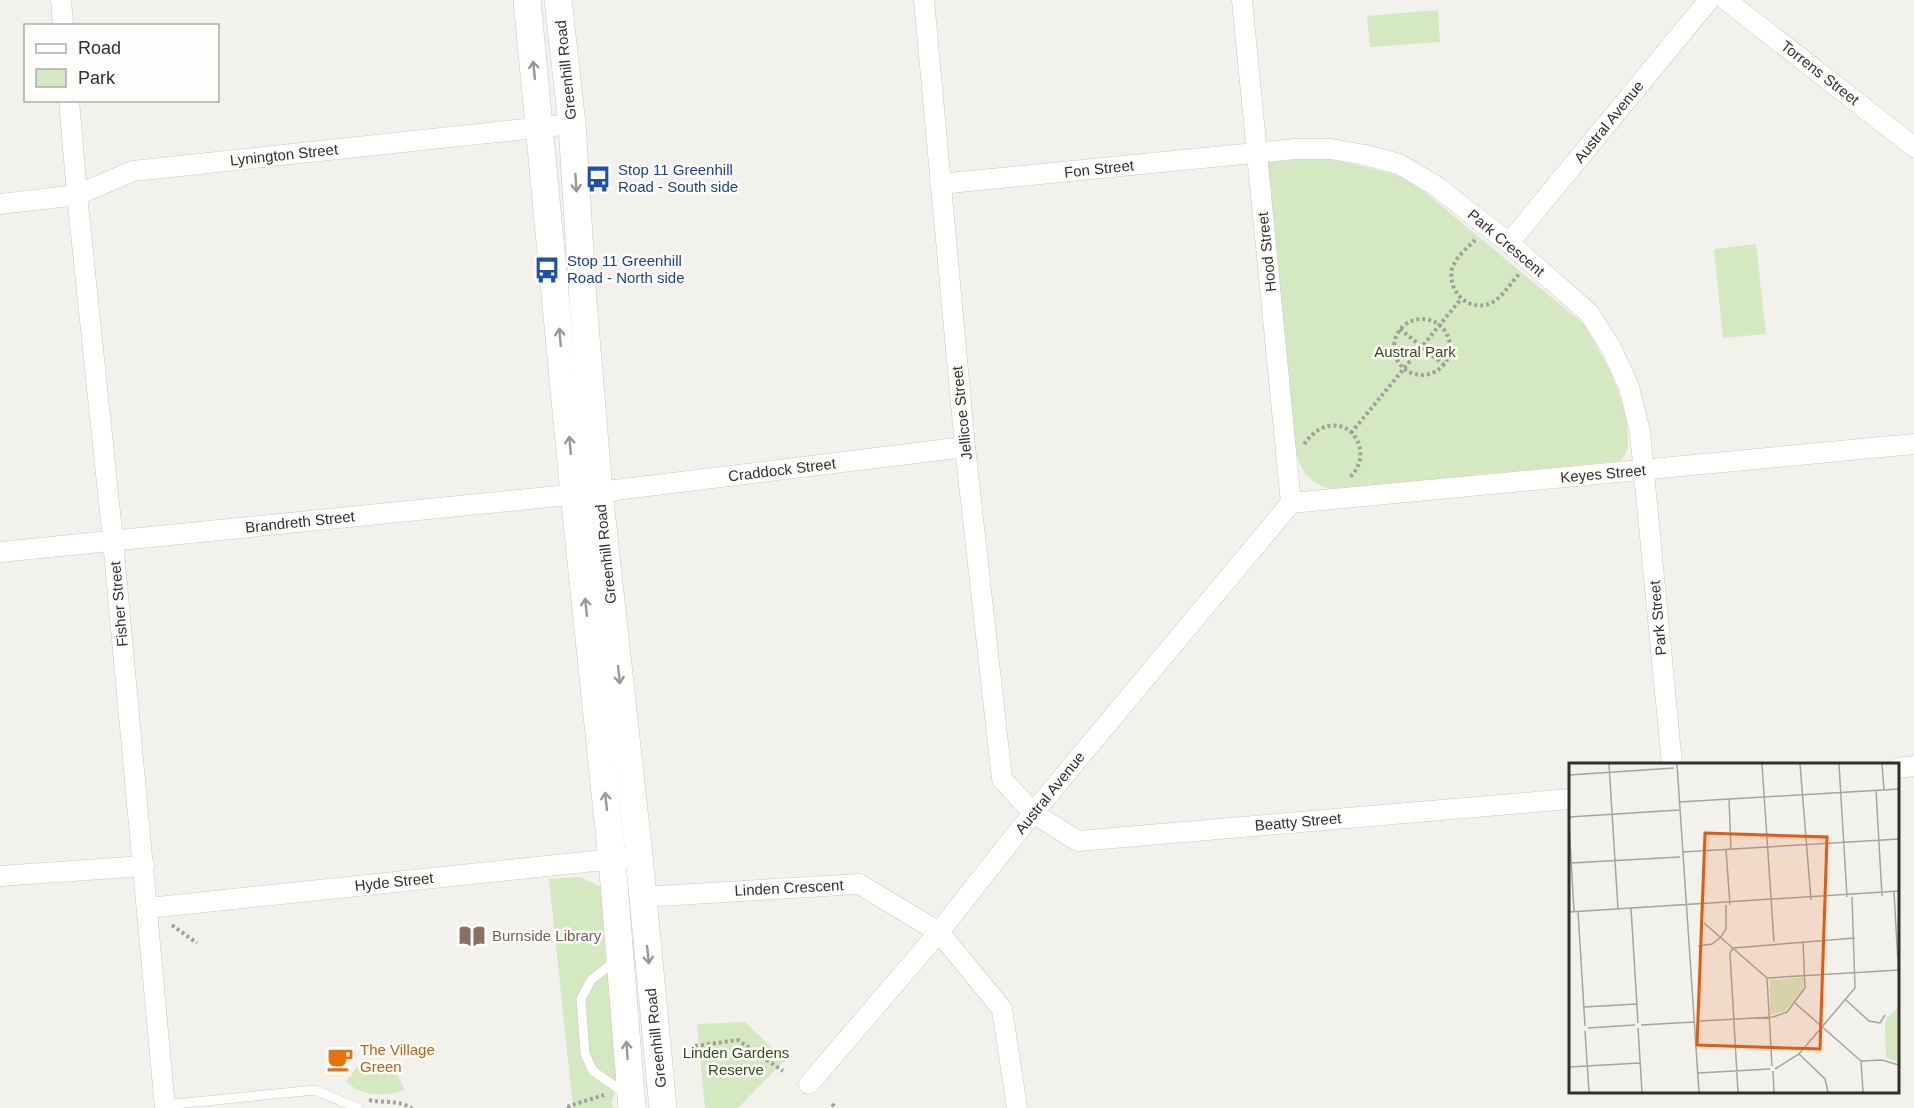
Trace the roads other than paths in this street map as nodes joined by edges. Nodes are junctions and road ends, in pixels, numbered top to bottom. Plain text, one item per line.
1 (61, 0) edge
2 (527, 0) edge
3 (558, 0) edge
4 (924, 0) edge
5 (1242, 0) edge
6 (1709, 0) edge
7 (1726, 0) edge
8 (63, 24) edge
9 (69, 102) edge
10 (572, 124) junction
11 (540, 128) junction
12 (1914, 147) edge
13 (1257, 153) junction
14 (940, 184) junction
15 (77, 195) junction
16 (0, 204) edge
17 (1509, 243) junction
18 (1914, 444) edge
19 (965, 447) junction
20 (1644, 471) junction
21 (587, 493) junction
22 (1291, 503) junction
23 (113, 541) junction
24 (0, 552) edge
25 (1672, 763) edge
26 (1914, 766) edge
27 (1899, 768) edge
28 (1569, 798) edge
29 (1033, 813) junction
30 (639, 856) junction
31 (612, 859) junction
32 (144, 866) junction
33 (0, 876) edge
34 (642, 897) junction
35 (148, 908) junction
36 (939, 932) junction
37 (620, 958) junction
38 (809, 1084) dead end
39 (631, 1103) edge
40 (165, 1106) edge
41 (358, 1108) edge
42 (663, 1108) edge
43 (1017, 1108) edge

1 - 8 street
11 -> 2 main road, Greenhill Road
3 - 10 main road, Greenhill Road
4 - 14 street, Jellicoe Street
5 - 13 street, Hood Street
6 - 17 street, Austral Avenue
7 - 12 street, Torrens Street
9 - 15 street, Fisher Street
10 - 11 street, Lynington Street
10 -> 21 main road, Greenhill Road
11 - 15 street, Lynington Street
21 -> 11 main road, Greenhill Road
13 - 14 street, Fon Street
13 - 17 street, Park Crescent
13 - 22 street, Hood Street
14 - 19 street, Jellicoe Street
15 - 16 street, Lynington Street
15 - 23 street, Fisher Street
17 - 20 street, Park Crescent
18 - 20 street, Keyes Street
19 - 21 street, Craddock Street
19 - 29 street, Jellicoe Street
20 - 22 street, Keyes Street
20 - 25 street, Park Street
21 - 23 street, Brandreth Street
21 -> 30 main road, Greenhill Road
31 -> 21 main road, Greenhill Road
22 - 29 street, Austral Avenue
23 - 24 street, Brandreth Street
23 - 32 street, Fisher Street
26 - 27 street
28 - 29 street, Beatty Street
29 - 36 street, Austral Avenue
30 - 31 street, Hyde Street
30 - 34 main road, Greenhill Road
31 - 35 street, Hyde Street
31 - 37 main road, Greenhill Road
32 - 33 street
32 - 35 street, Fisher Street
34 - 36 street, Linden Crescent
34 -> 42 main road, Greenhill Road
35 - 40 street, Fisher Street
36 - 38 street, Austral Avenue
36 - 43 street, Linden Crescent
39 -> 37 main road, Greenhill Road
37 - 39 lane
40 - 41 lane

